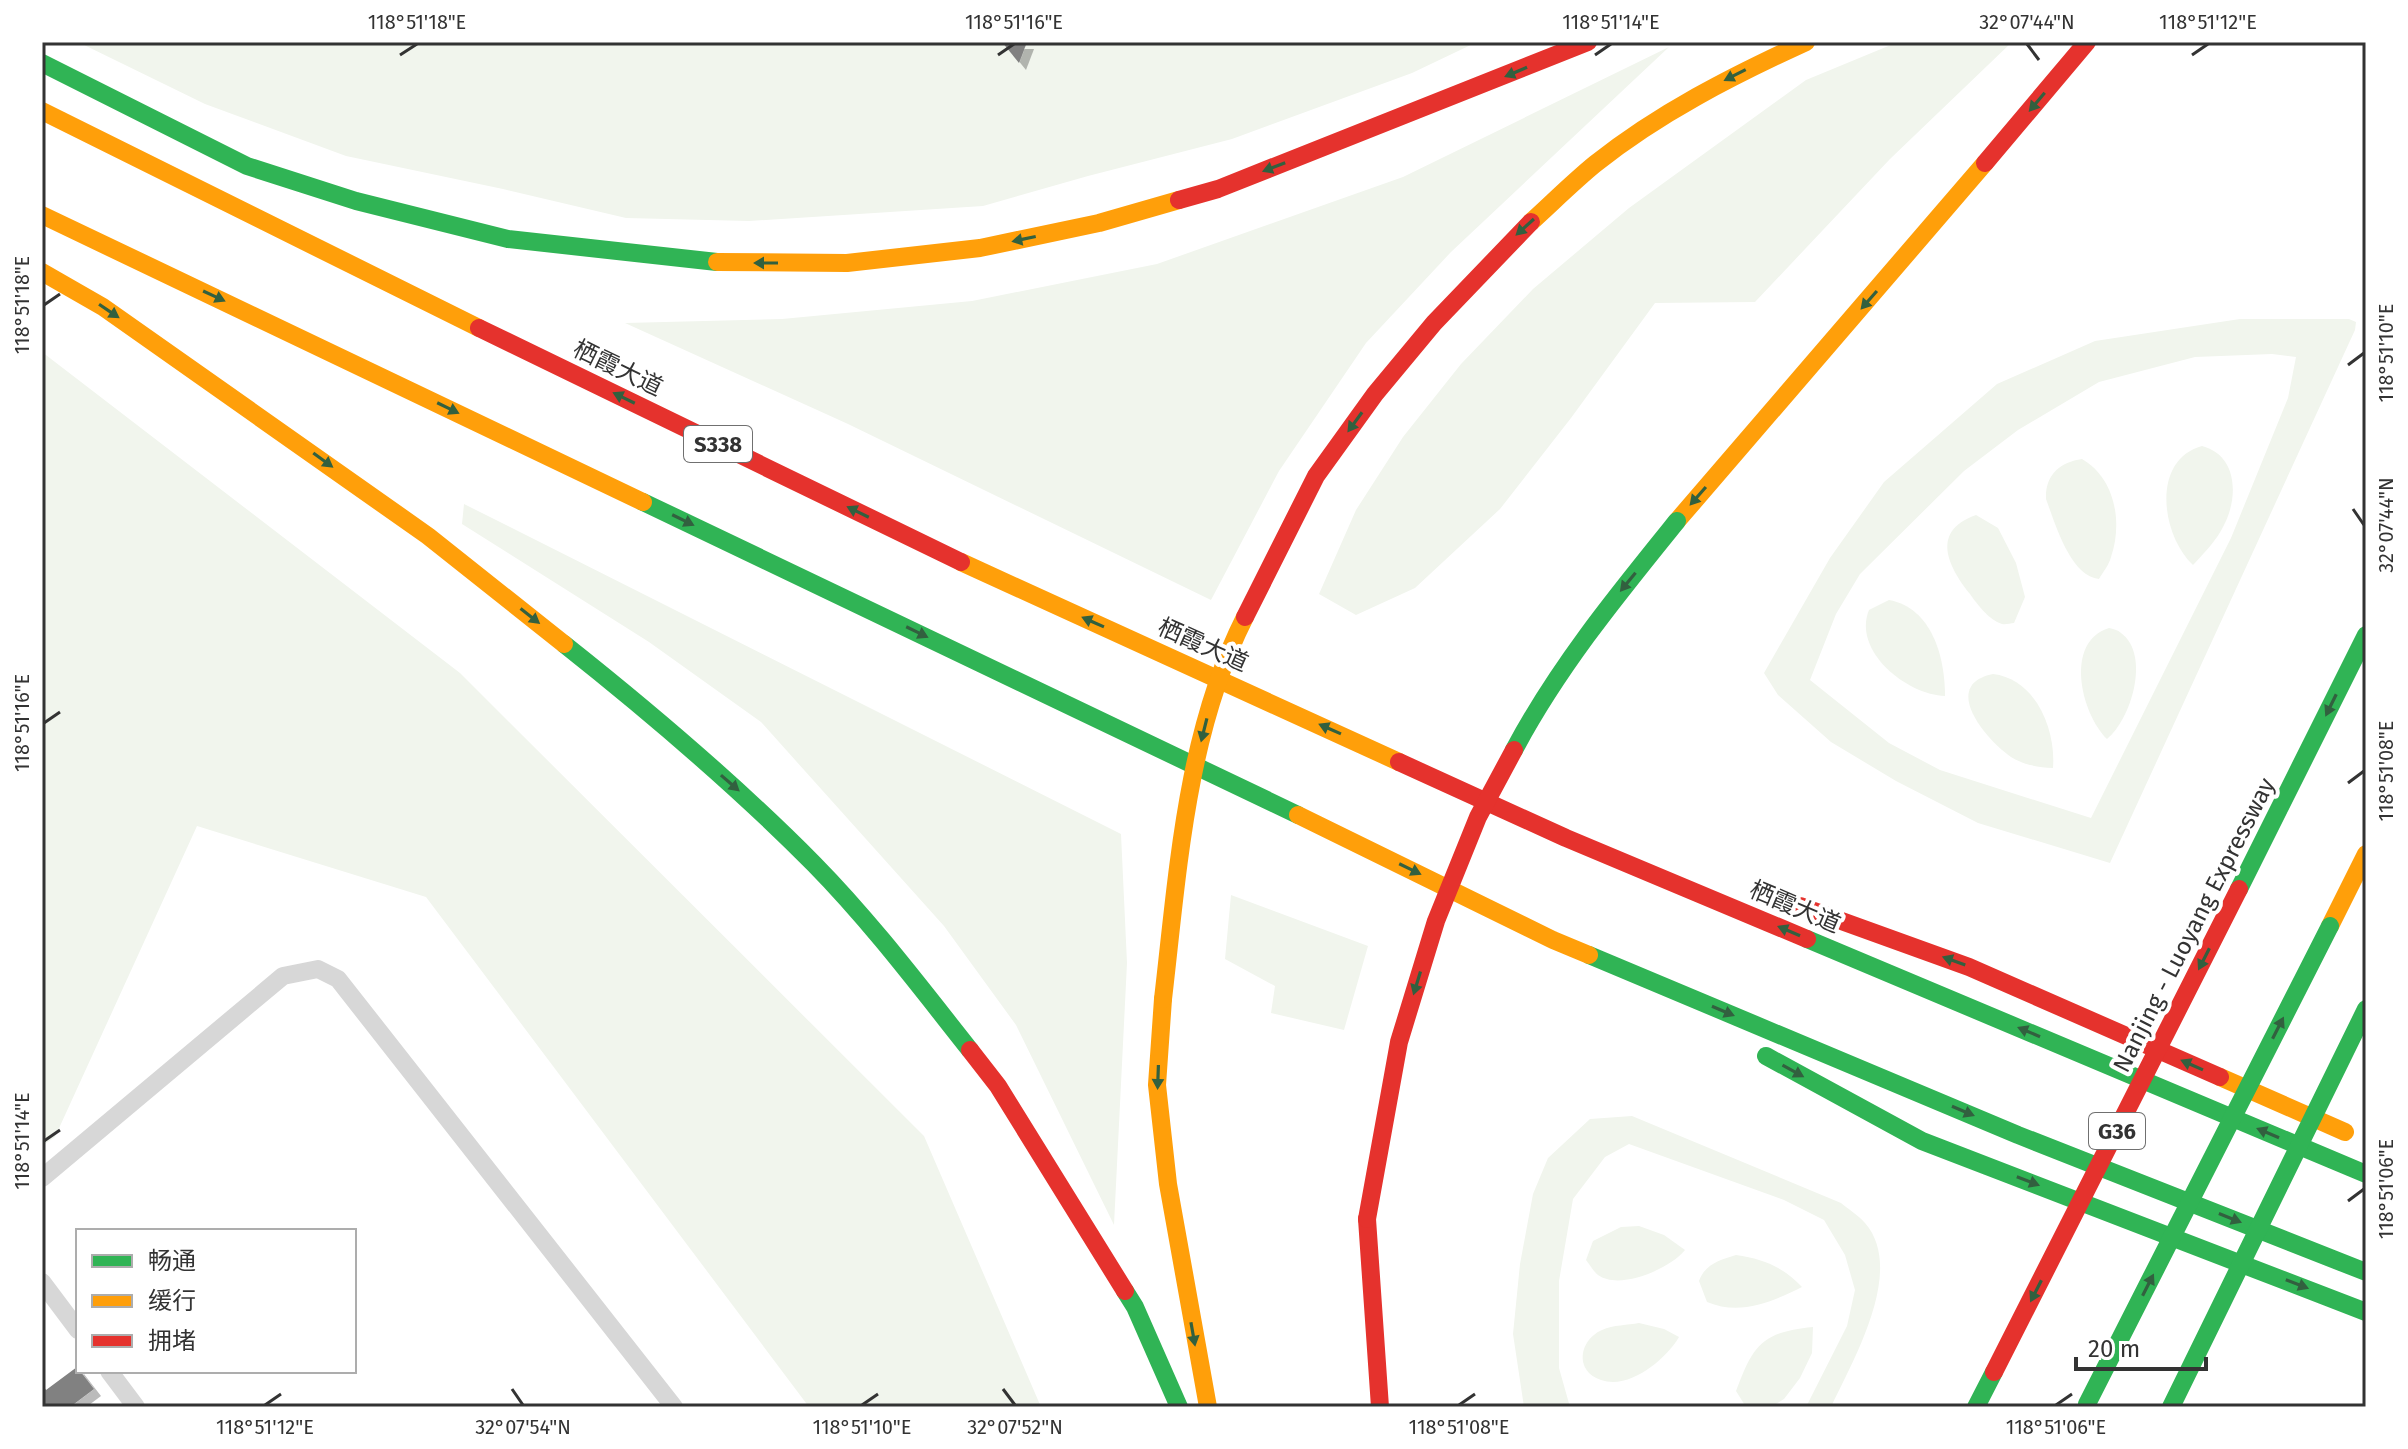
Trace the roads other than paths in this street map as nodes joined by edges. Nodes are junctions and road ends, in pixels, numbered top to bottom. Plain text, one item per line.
1 (1588, 42) edge
2 (1806, 42) edge
3 (2087, 42) edge
4 (42, 63) edge
5 (42, 111) edge
6 (42, 215) edge
7 (42, 272) edge
8 (2366, 635) edge
9 (1401, 762) junction
10 (1625, 843) dead end
11 (2366, 854) edge
12 (1790, 902) dead end
13 (1553, 940) junction
14 (2366, 1009) edge
15 (1717, 1029) dead end
16 (1744, 1044) dead end
17 (2366, 1141) edge
18 (2366, 1174) edge
19 (42, 1178) edge
20 (2366, 1272) edge
21 (42, 1282) edge
22 (2366, 1312) edge
23 (76, 1327) edge
24 (110, 1373) edge
25 (2086, 1406) edge
26 (136, 1407) edge
27 (674, 1407) edge
28 (1179, 1407) edge
29 (1208, 1407) edge
30 (1380, 1407) edge
31 (1976, 1407) edge
32 (2171, 1407) edge

1 -> 4 highway
2 -> 29 highway, bridge
3 -> 30 highway, bridge
9 -> 5 highway, 栖霞大道 / S338
6 -> 13 highway
7 -> 28 highway
8 -> 31 highway, Nanjing - Luoyang Expressway / G36, bridge
9 - 10 highway
18 -> 9 highway, 栖霞大道
25 -> 11 highway, bridge
17 -> 12 highway
13 - 15 highway
13 -> 20 highway
14 - 32 highway, bridge
16 -> 22 highway
19 - 27 lane
21 - 23 lane
24 - 26 lane

